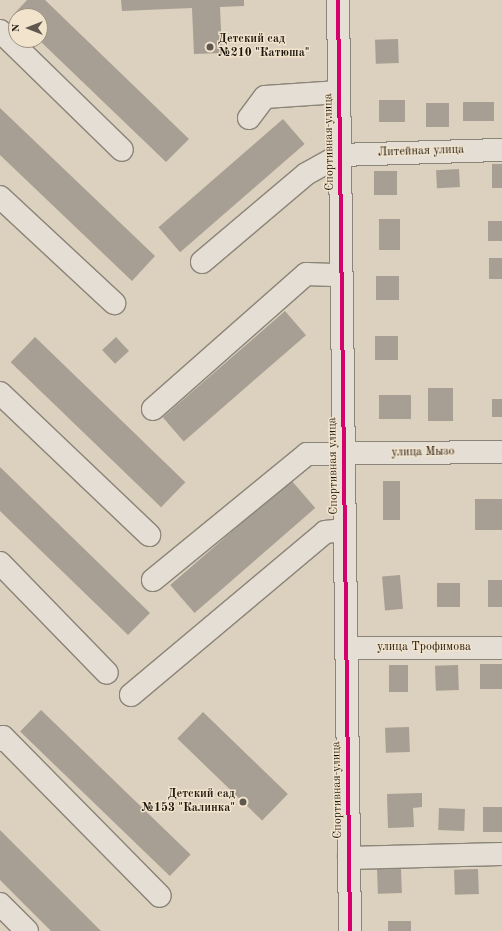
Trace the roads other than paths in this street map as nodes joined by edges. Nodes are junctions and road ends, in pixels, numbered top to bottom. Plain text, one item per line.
1 (338, 0) edge
2 (0, 31) edge
3 (339, 92) junction
4 (249, 118) dead end
5 (122, 150) dead end
6 (502, 150) edge
7 (340, 155) junction
8 (0, 198) edge
9 (202, 262) dead end
10 (341, 276) junction
11 (114, 303) dead end
12 (0, 393) edge
13 (153, 409) dead end
14 (502, 452) edge
15 (344, 454) junction
16 (344, 530) junction
17 (149, 535) dead end
18 (0, 563) edge
19 (153, 580) dead end
20 (346, 648) junction
21 (502, 648) edge
22 (107, 673) dead end
23 (131, 696) dead end
24 (0, 740) edge
25 (502, 854) edge
26 (349, 858) junction
27 (160, 896) dead end
28 (0, 904) edge
29 (27, 931) edge
30 (350, 931) edge

1 - 3 street, Спортивная улица
2 - 5 street
3 - 4 street
3 - 7 street, Спортивная улица
6 - 7 street, Литейная улица
7 - 9 street
7 - 10 street, Спортивная улица
8 - 11 street
10 - 13 street
10 - 15 street, Спортивная улица
12 - 17 street
14 - 15 street, улица Мызо
15 - 16 street, Спортивная улица
15 - 19 street, улица Мызо
16 - 20 street, Спортивная улица
16 - 23 street
18 - 22 street
20 - 21 street, улица Трофимова
20 - 26 street, Спортивная улица
24 - 27 street
25 - 26 street
26 - 30 street, Спортивная улица
28 - 29 street

